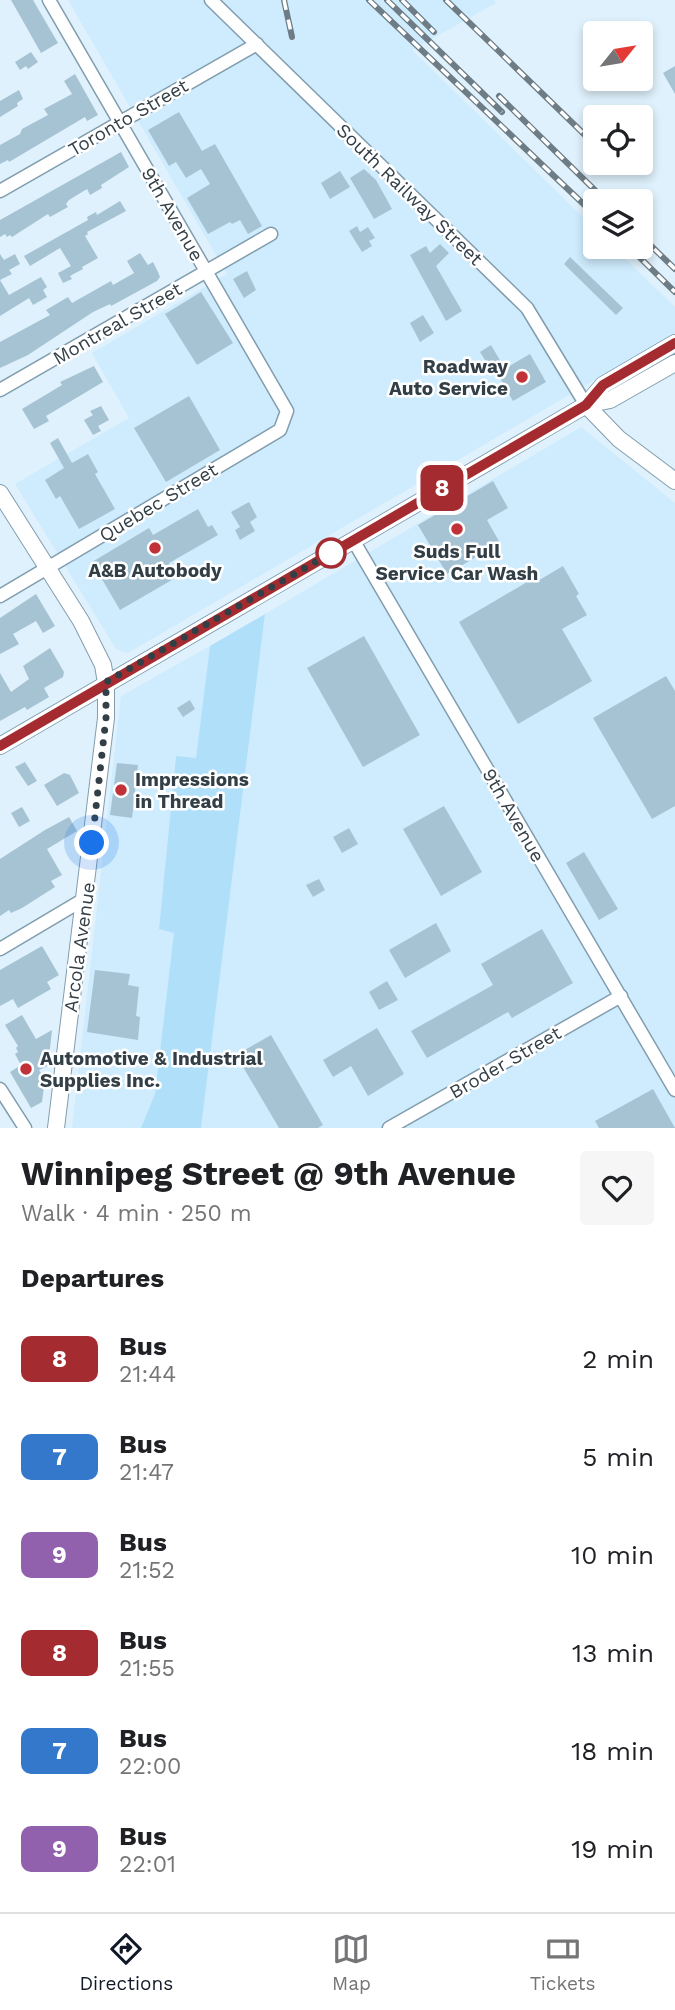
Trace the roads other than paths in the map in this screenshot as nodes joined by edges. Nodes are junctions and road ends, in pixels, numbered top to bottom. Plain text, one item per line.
1 (49, 0) edge
2 (211, 0) edge
3 (257, 44) junction
4 (119, 121) junction
5 (0, 191) edge
6 (271, 234) dead end
7 (207, 272) junction
8 (675, 343) edge
9 (675, 363) edge
10 (0, 390) edge
11 (586, 405) junction
12 (280, 430) joint
13 (675, 481) edge
14 (0, 493) edge
15 (353, 540) junction
16 (48, 567) junction
17 (0, 596) edge
18 (106, 682) junction
19 (0, 746) edge
20 (86, 898) junction
21 (0, 948) edge
22 (621, 996) junction
23 (0, 1089) edge
24 (675, 1090) edge
25 (21, 1127) edge
26 (56, 1128) edge
27 (389, 1128) edge

1 - 4 street, 9th Avenue
2 - 3 street, South Railway Street
3 - 4 street, Toronto Street
3 - 11 street, South Railway Street
4 - 5 street, Toronto Street
4 - 7 street, 9th Avenue
6 - 7 street, Montreal Street
7 - 10 street, Montreal Street
7 - 12 street, 9th Avenue
8 - 11 main road
9 - 11 main road
11 - 13 main road
11 - 15 main road
12 - 16 street, Quebec Street
14 - 16 main road, Arcola Avenue
15 - 18 main road
15 - 22 street, 9th Avenue
16 - 17 street, Quebec Street
16 - 18 main road, Arcola Avenue
18 - 19 main road
18 - 20 main road, Arcola Avenue
20 - 21 street
20 - 26 main road, Arcola Avenue
22 - 24 street, 9th Avenue
22 - 27 street, Broder Street
23 - 25 street

